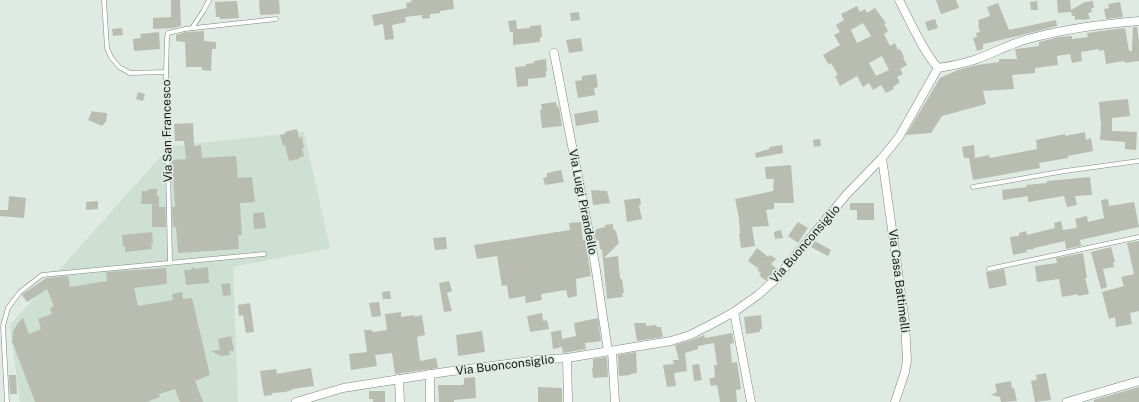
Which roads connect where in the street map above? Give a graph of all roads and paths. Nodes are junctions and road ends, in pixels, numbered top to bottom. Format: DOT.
graph roads {
  1 [pos="104,0"];
  2 [pos="209,0"];
  3 [pos="899,0"];
  4 [pos="276,19"];
  5 [pos="1139,21"];
  6 [pos="192,28"];
  7 [pos="554,53"];
  8 [pos="938,68"];
  9 [pos="166,72"];
  10 [pos="882,158"];
  11 [pos="1139,161"];
  12 [pos="973,188"];
  13 [pos="1139,237"];
  14 [pos="264,254"];
  15 [pos="170,262"];
  16 [pos="988,269"];
  17 [pos="734,312"];
  18 [pos="610,351"];
  19 [pos="567,358"];
  20 [pos="430,374"];
  21 [pos="399,379"];
  22 [pos="1139,381"];
  23 [pos="7,402"];
  24 [pos="296,402"];
  25 [pos="400,402"];
  26 [pos="430,402"];
  27 [pos="568,402"];
  28 [pos="615,402"];
  29 [pos="751,402"];
  30 [pos="895,402"];
  31 [pos="1067,402"];
  1 -- 9 [label="lane, Via San Francesco"];
  2 -- 6 [label="lane"];
  3 -- 8 [label="street"];
  4 -- 6 [label="lane"];
  5 -- 8 [label="street"];
  6 -- 9 [label="lane"];
  7 -- 18 [label="street, Via Luigi Pirandello"];
  8 -- 10 [label="street, Via Buonconsiglio"];
  9 -- 15 [label="lane, Via San Francesco"];
  10 -- 17 [label="street, Via Buonconsiglio"];
  10 -- 30 [label="street, Via Casa Battimelli"];
  11 -- 12 [label="lane"];
  13 -- 16 [label="lane"];
  14 -- 15 [label="lane"];
  15 -- 23 [label="lane"];
  17 -- 18 [label="street, Via Buonconsiglio"];
  17 -- 29 [label="street"];
  18 -- 19 [label="street, Via Buonconsiglio"];
  18 -- 28 [label="street, Via Luigi Pirandello"];
  19 -- 20 [label="street, Via Buonconsiglio"];
  19 -- 27 [label="street"];
  20 -- 21 [label="street, Via Buonconsiglio"];
  20 -- 26 [label="street"];
  21 -- 24 [label="street, Via Buonconsiglio"];
  21 -- 25 [label="street"];
  22 -- 31 [label="street"];
}
